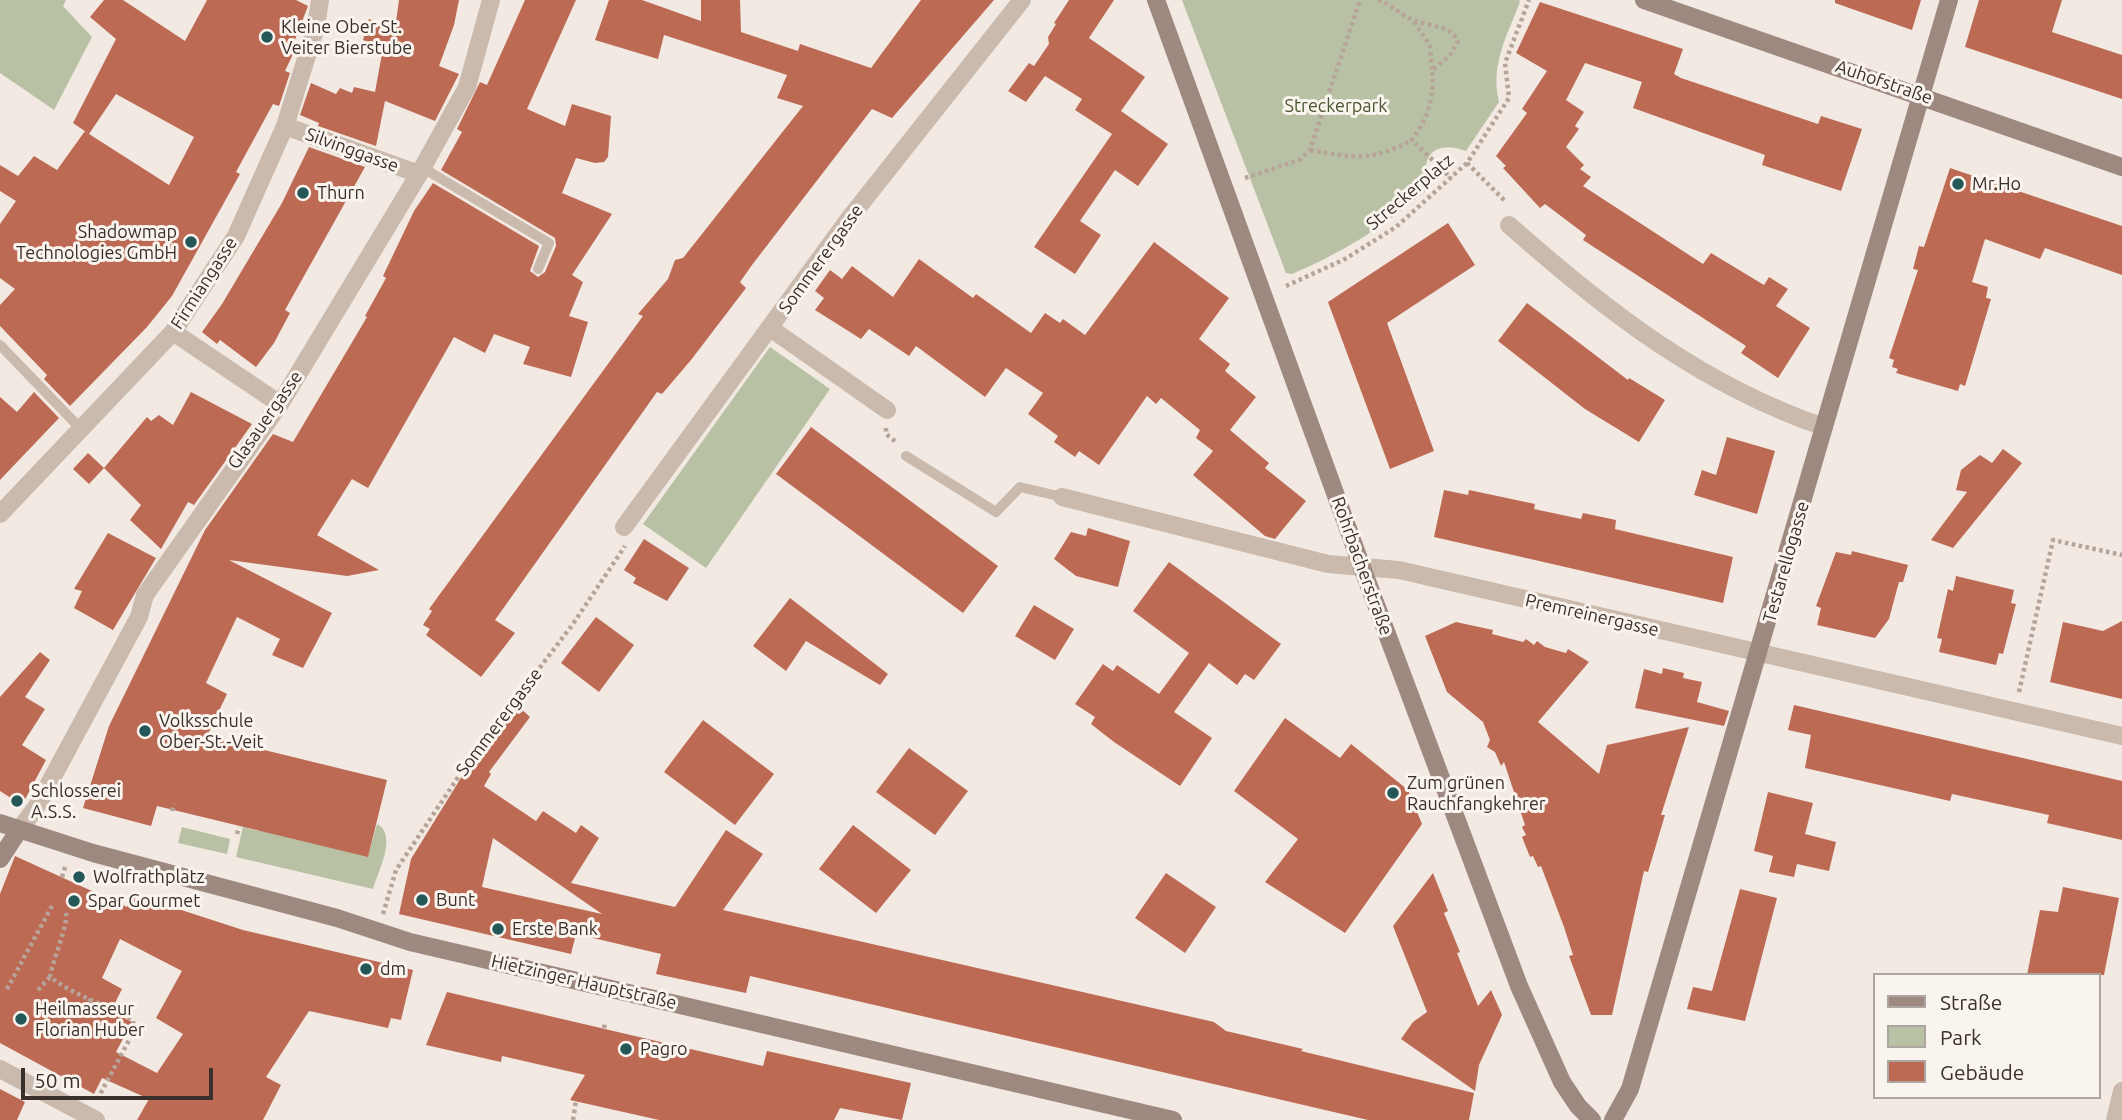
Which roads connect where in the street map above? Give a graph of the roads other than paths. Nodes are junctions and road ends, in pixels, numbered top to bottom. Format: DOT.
graph roads {
  1 [pos="320,0"];
  2 [pos="491,0"];
  3 [pos="1022,0"];
  4 [pos="1156,0"];
  5 [pos="1644,0"];
  6 [pos="1949,0"];
  7 [pos="1922,94"];
  8 [pos="285,126"];
  9 [pos="2122,167"];
  10 [pos="421,171"];
  11 [pos="1508,225"];
  12 [pos="538,269"];
  13 [pos="770,328"];
  14 [pos="173,332"];
  15 [pos="0,345"];
  16 [pos="280,404"];
  17 [pos="887,410"];
  18 [pos="1824,427"];
  19 [pos="80,429"];
  20 [pos="906,456"];
  21 [pos="1062,497"];
  22 [pos="0,514"];
  23 [pos="625,525"];
  24 [pos="1363,570"];
  25 [pos="1759,655"];
  26 [pos="2122,736"];
  27 [pos="0,823"];
  28 [pos="19,830"];
  29 [pos="0,859"];
  30 [pos="0,1069"];
  31 [pos="2122,1091"];
  32 [pos="96,1120"];
  33 [pos="1173,1120"];
  34 [pos="1592,1120"];
  35 [pos="1613,1120"];
  36 [pos="2115,1120"];
  1 -- 8 [label="street, Firmiangasse"];
  2 -- 10 [label="street, Glasauergasse"];
  3 -- 13 [label="street, Sommerergasse"];
  4 -- 24 [label="street, Rohrbacherstraße"];
  5 -- 7 [label="street, Auhofstraße"];
  6 -- 7 [label="street, Testarellogasse"];
  7 -- 9 [label="street, Auhofstraße"];
  7 -- 18 [label="street, Testarellogasse"];
  8 -- 10 [label="street, Silvinggasse"];
  8 -- 14 [label="street, Firmiangasse"];
  10 -- 12 [label="lane"];
  10 -- 16 [label="street, Glasauergasse"];
  11 -- 18 [label="street"];
  13 -- 17 [label="street"];
  13 -- 23 [label="street, Sommerergasse"];
  14 -- 16 [label="street"];
  14 -- 19 [label="street, Firmiangasse"];
  15 -- 19 [label="lane"];
  16 -- 28 [label="street, Glasauergasse"];
  18 -- 25 [label="street, Testarellogasse"];
  19 -- 22 [label="street, Firmiangasse"];
  20 -- 21 [label="lane"];
  21 -- 24 [label="street, Premreinergasse"];
  24 -- 25 [label="street, Premreinergasse"];
  24 -- 34 [label="street, Rohrbacherstraße"];
  25 -- 26 [label="street, Premreinergasse"];
  25 -- 35 [label="street, Testarellogasse"];
  27 -- 28 [label="street, Hietzinger Hauptstraße"];
  28 -- 29 [label="street"];
  28 -- 33 [label="street, Hietzinger Hauptstraße"];
  30 -- 32 [label="street"];
  31 -- 36 [label="street"];
}
